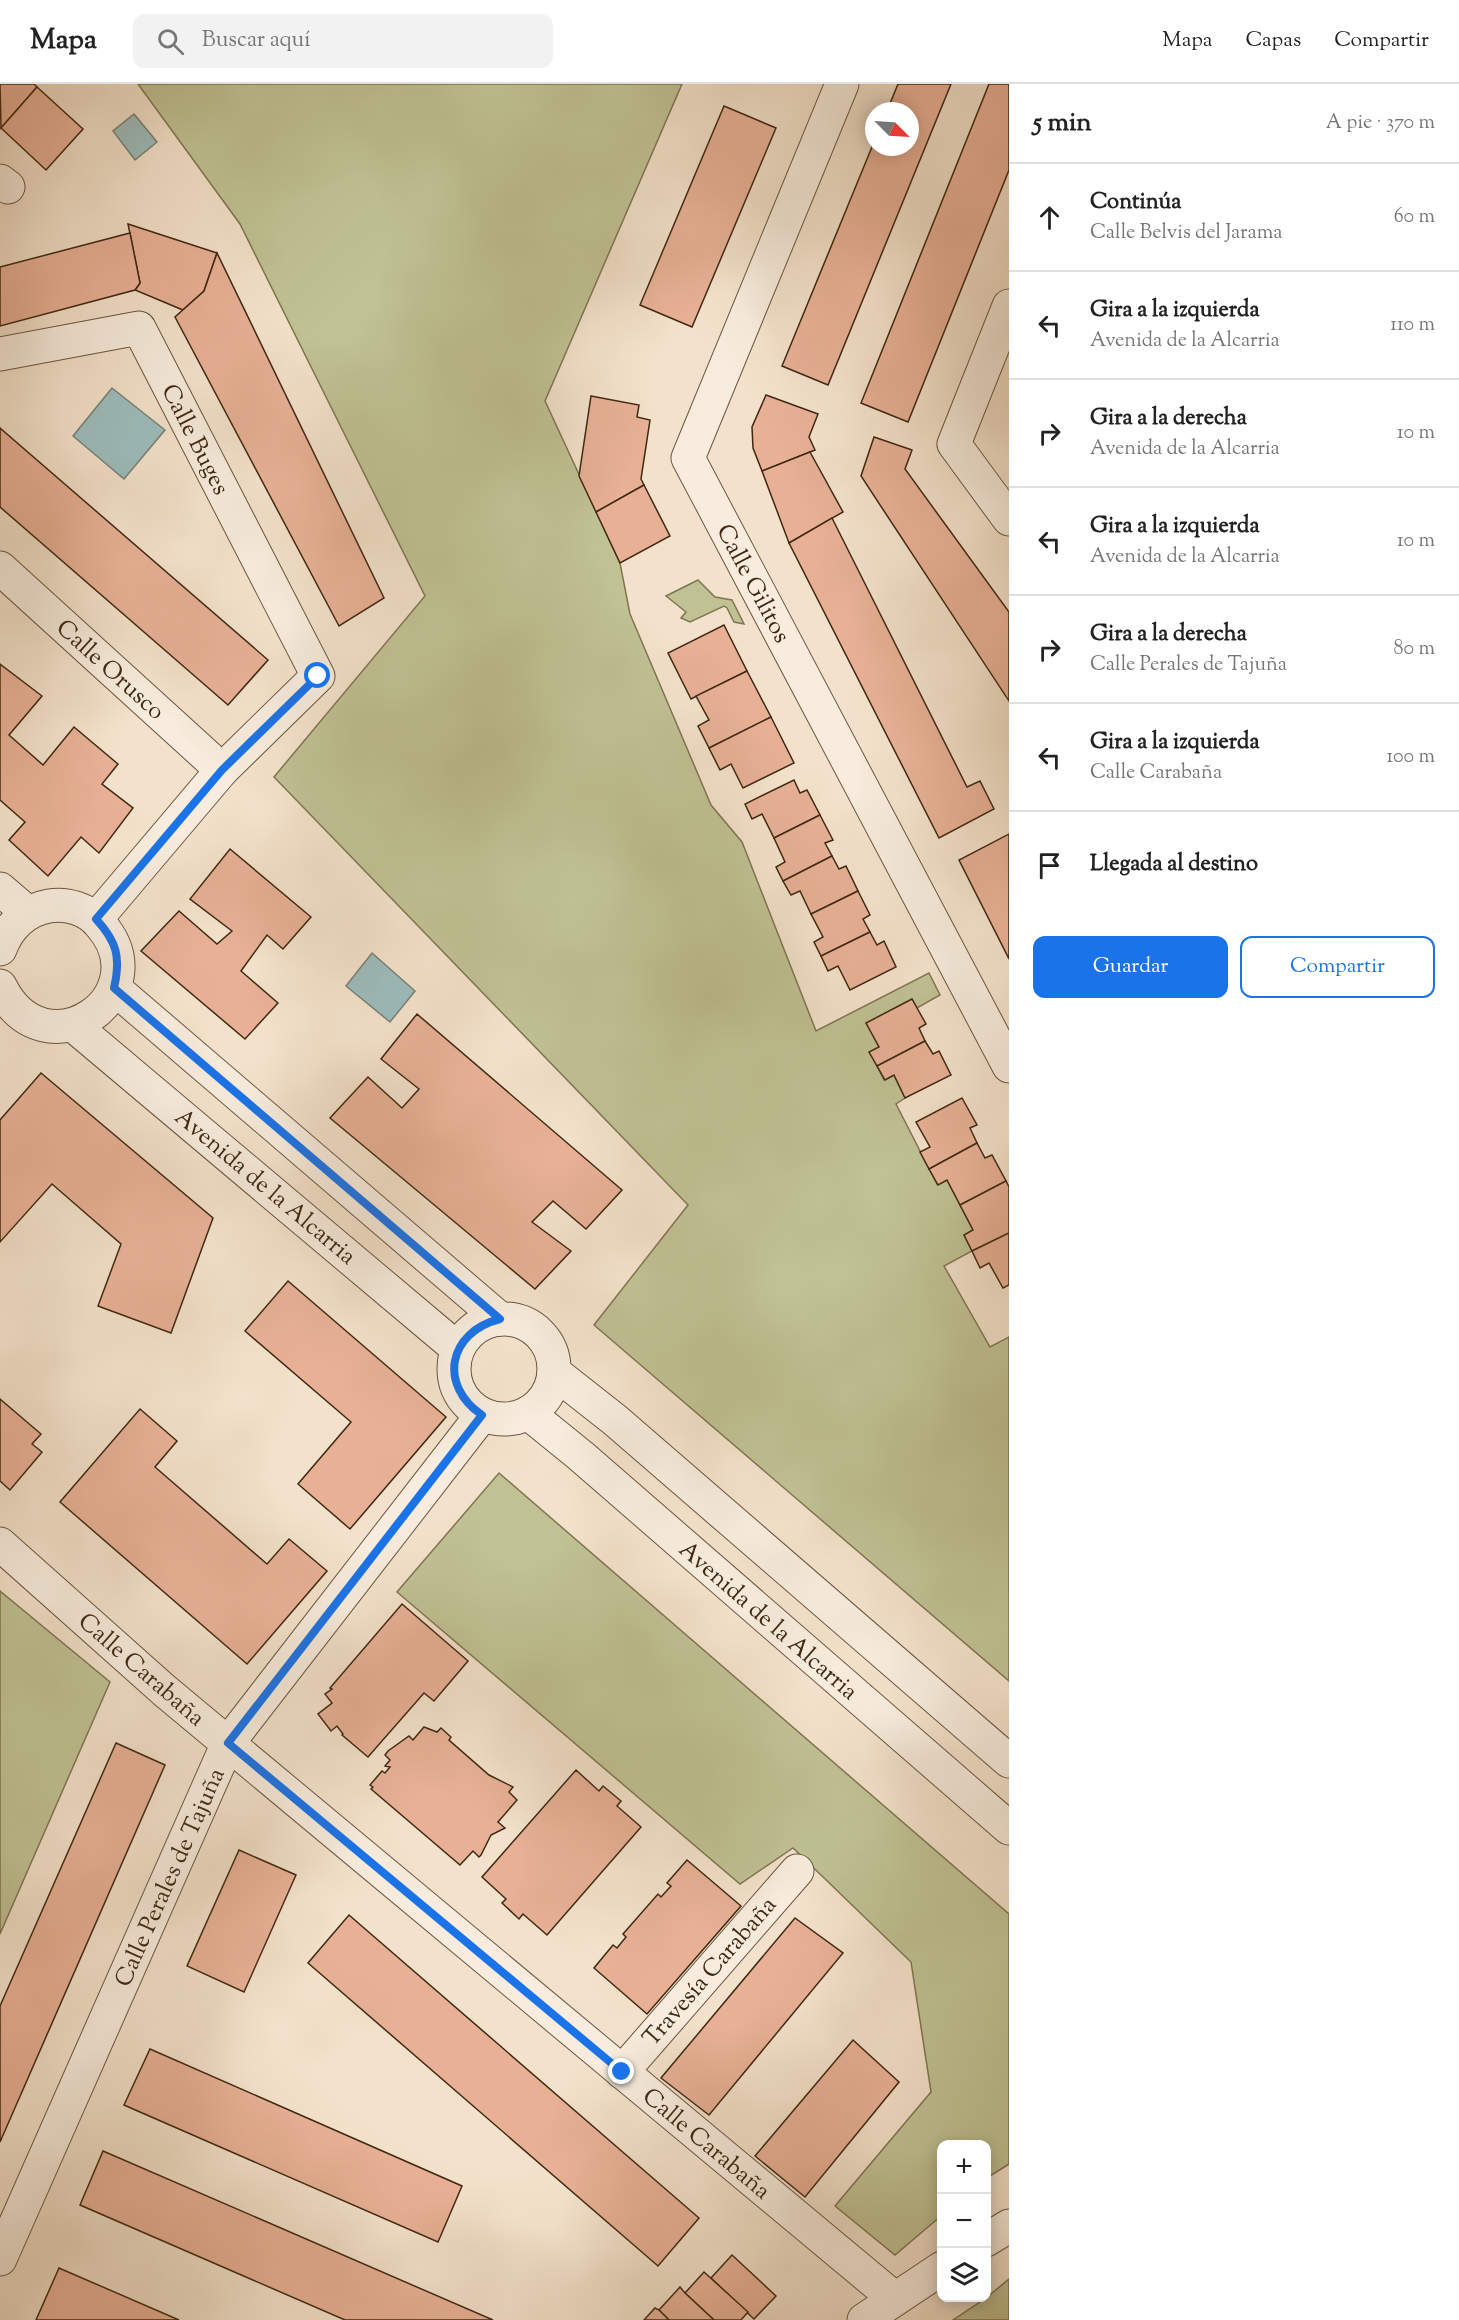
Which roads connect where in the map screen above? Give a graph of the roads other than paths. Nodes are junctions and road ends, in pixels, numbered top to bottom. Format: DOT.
graph roads {
  1 [pos="842,84"];
  2 [pos="1009,306"];
  3 [pos="0,354"];
  4 [pos="1009,519"];
  5 [pos="0,568"];
  6 [pos="222,770"];
  7 [pos="0,889"];
  8 [pos="28,913"];
  9 [pos="96,919"];
  10 [pos="0,949"];
  11 [pos="114,988"];
  12 [pos="5,1009"];
  13 [pos="73,1025"];
  14 [pos="1009,1066"];
  15 [pos="500,1319"];
  16 [pos="458,1349"];
  17 [pos="554,1372"];
  18 [pos="528,1413"];
  19 [pos="482,1415"];
  20 [pos="0,1544"];
  21 [pos="228,1743"];
  22 [pos="1009,1761"];
  23 [pos="1009,1828"];
  24 [pos="797,1871"];
  25 [pos="622,2072"];
  26 [pos="1009,2226"];
  27 [pos="991,2237"];
  28 [pos="0,2259"];
  29 [pos="937,2271"];
  30 [pos="894,2298"];
  31 [pos="864,2320"];
  1 -- 14 [label="street, Calle Gilitos"];
  2 -- 4 [label="street"];
  3 -- 6 [label="street, Calle Buges"];
  5 -- 6 [label="street, Calle Orusco"];
  6 -- 9 [label="street"];
  7 -- 8 [label="street"];
  8 -- 9 [label="street"];
  8 -- 10 [label="street"];
  9 -- 11 [label="street"];
  11 -- 13 [label="street"];
  11 -- 15 [label="street, Avenida de la Alcarria"];
  12 -- 13 [label="street"];
  13 -- 16 [label="street, Avenida de la Alcarria"];
  15 -- 16 [label="street"];
  15 -- 17 [label="street, Avenida de la Alcarria"];
  16 -- 19 [label="street"];
  17 -- 18 [label="street"];
  17 -- 22 [label="street, Avenida de la Alcarria"];
  18 -- 19 [label="street"];
  18 -- 23 [label="street, Avenida de la Alcarria"];
  19 -- 21 [label="street, Calle Perales de Tajuña"];
  20 -- 21 [label="street, Calle Carabaña"];
  21 -- 25 [label="street, Calle Carabaña"];
  21 -- 28 [label="street, Calle Perales de Tajuña"];
  24 -- 25 [label="street, Travesía Carabaña"];
  25 -- 30 [label="street, Calle Carabaña"];
  26 -- 27 [label="street"];
  29 -- 30 [label="street"];
  30 -- 31 [label="street"];
}
